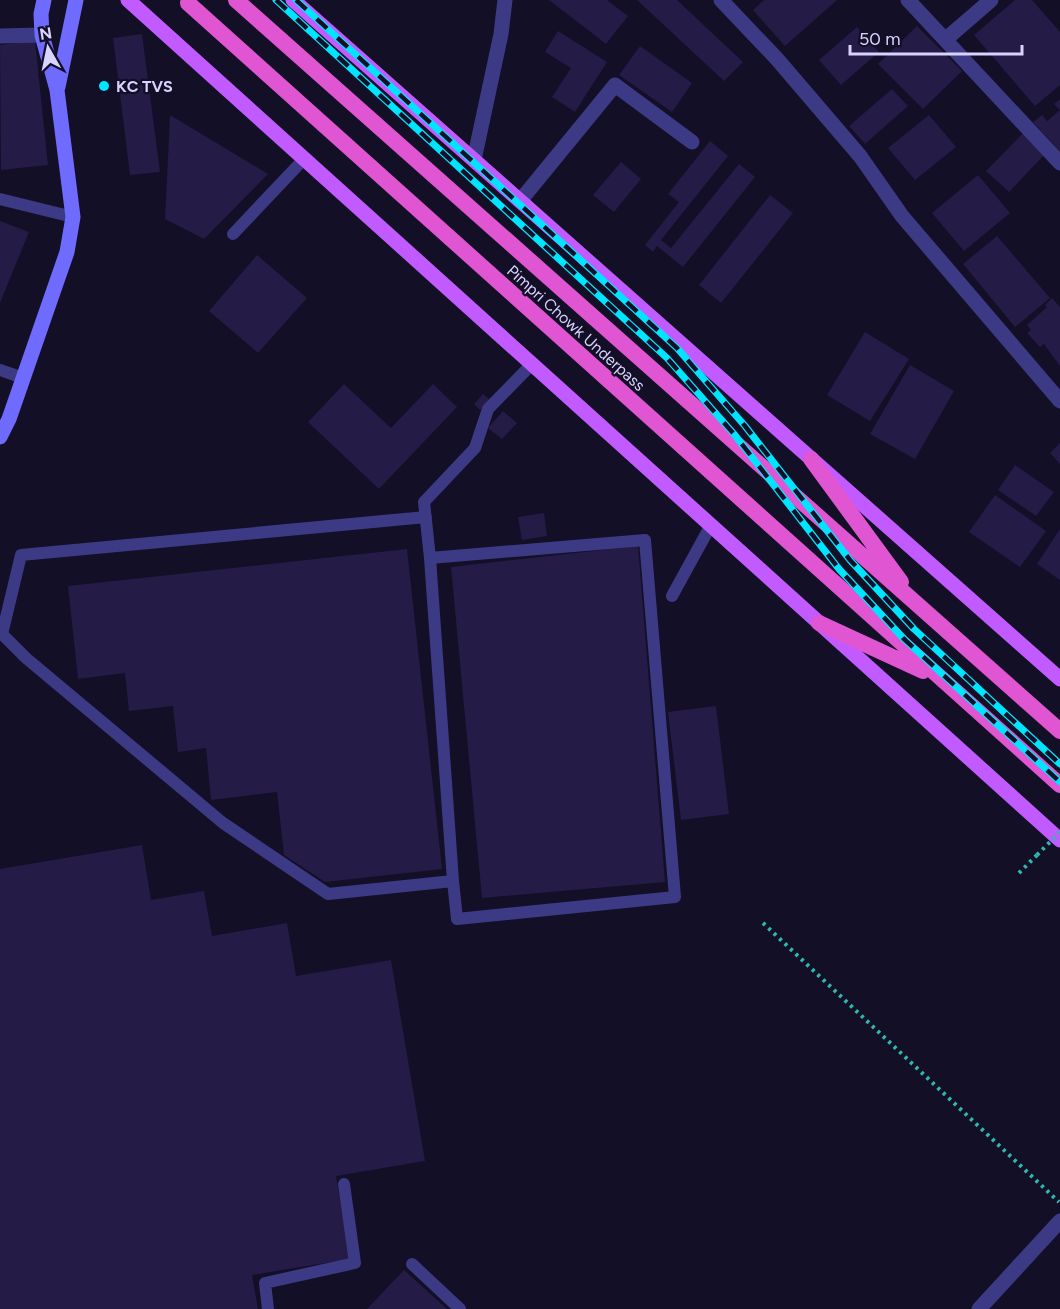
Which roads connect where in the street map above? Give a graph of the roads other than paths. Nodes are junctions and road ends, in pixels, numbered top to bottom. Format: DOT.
graph roads {
  1 [pos="44,0"];
  2 [pos="76,0"];
  3 [pos="128,0"];
  4 [pos="236,0"];
  5 [pos="293,0"];
  6 [pos="505,0"];
  7 [pos="722,0"];
  8 [pos="908,0"];
  9 [pos="991,0"];
  10 [pos="188,3"];
  11 [pos="42,35"];
  12 [pos="0,36"];
  13 [pos="946,39"];
  14 [pos="57,90"];
  15 [pos="692,142"];
  16 [pos="304,159"];
  17 [pos="474,160"];
  18 [pos="1060,163"];
  19 [pos="0,199"];
  20 [pos="520,201"];
  21 [pos="73,217"];
  22 [pos="232,234"];
  23 [pos="532,364"];
  24 [pos="0,370"];
  25 [pos="23,378"];
  26 [pos="1060,401"];
  27 [pos="1,432"];
  28 [pos="811,459"];
  29 [pos="426,517"];
  30 [pos="711,525"];
  31 [pos="430,558"];
  32 [pos="672,596"];
  33 [pos="917,604"];
  34 [pos="819,623"];
  35 [pos="1,633"];
  36 [pos="941,679"];
  37 [pos="1060,679"];
  38 [pos="1060,731"];
  39 [pos="1060,785"];
  40 [pos="1060,840"];
  41 [pos="453,881"];
  42 [pos="344,1184"];
  43 [pos="1060,1221"];
  44 [pos="412,1264"];
  45 [pos="268,1309"];
  46 [pos="460,1309"];
  47 [pos="979,1309"];
  1 -- 11 [label="main road"];
  2 -- 14 [label="main road"];
  3 -- 16 [label="main road"];
  4 -- 33 [label="highway, Pimpri Chowk Underpass"];
  5 -- 17 [label="main road"];
  6 -- 17 [label="street"];
  7 -- 26 [label="street"];
  8 -- 13 [label="street"];
  9 -- 13 [label="street"];
  10 -- 36 [label="highway, Pimpri Chowk Underpass"];
  11 -- 12 [label="street"];
  11 -- 14 [label="main road"];
  13 -- 18 [label="street"];
  14 -- 21 [label="main road"];
  15 -- 20 [label="street"];
  16 -- 22 [label="lane"];
  16 -- 23 [label="main road"];
  17 -- 20 [label="main road"];
  19 -- 21 [label="lane"];
  20 -- 28 [label="main road"];
  21 -- 25 [label="main road"];
  23 -- 29 [label="lane"];
  23 -- 30 [label="main road"];
  24 -- 25 [label="lane"];
  25 -- 27 [label="main road"];
  28 -- 33 [label="highway"];
  28 -- 37 [label="main road"];
  29 -- 31 [label="lane"];
  29 -- 35 [label="lane"];
  30 -- 32 [label="lane"];
  30 -- 34 [label="main road"];
  31 -- 41 [label="lane"];
  31 -- 41 [label="lane"];
  33 -- 38 [label="highway"];
  34 -- 36 [label="highway"];
  34 -- 40 [label="main road"];
  35 -- 41 [label="lane"];
  36 -- 39 [label="highway, Pimpri Chowk Underpass"];
  42 -- 45 [label="lane"];
  43 -- 47 [label="street"];
  44 -- 46 [label="lane"];
}
